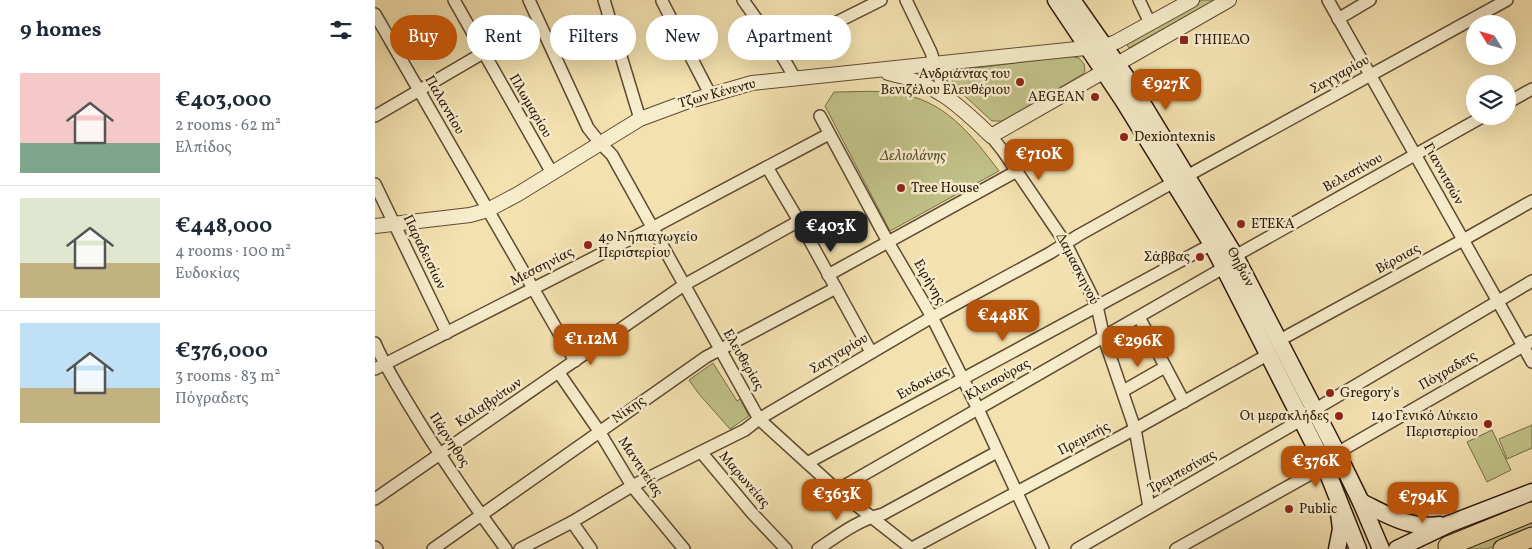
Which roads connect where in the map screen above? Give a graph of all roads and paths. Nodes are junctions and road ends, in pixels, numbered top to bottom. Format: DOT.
graph roads {
  1 [pos="454,0"];
  2 [pos="529,0"];
  3 [pos="604,0"];
  4 [pos="743,0"];
  5 [pos="881,0"];
  6 [pos="907,0"];
  7 [pos="1056,0"];
  8 [pos="1072,0"];
  9 [pos="1139,0"];
  10 [pos="1192,0"];
  11 [pos="1229,0"];
  12 [pos="1328,0"];
  13 [pos="1370,0"];
  14 [pos="1507,0"];
  15 [pos="661,1"];
  16 [pos="375,14"];
  17 [pos="754,15"];
  18 [pos="850,15"];
  19 [pos="1338,19"];
  20 [pos="467,24"];
  21 [pos="1150,24"];
  22 [pos="1111,44"];
  23 [pos="1088,47"];
  24 [pos="471,60"];
  25 [pos="487,60"];
  26 [pos="785,60"];
  27 [pos="936,64"];
  28 [pos="1111,67"];
  29 [pos="877,71"];
  30 [pos="1370,75"];
  31 [pos="795,78"];
  32 [pos="1532,89"];
  33 [pos="418,90"];
  34 [pos="710,94"];
  35 [pos="945,95"];
  36 [pos="1516,98"];
  37 [pos="375,116"];
  38 [pos="819,116"];
  39 [pos="640,119"];
  40 [pos="1468,125"];
  41 [pos="829,134"];
  42 [pos="991,136"];
  43 [pos="599,143"];
  44 [pos="1415,155"];
  45 [pos="767,167"];
  46 [pos="1017,171"];
  47 [pos="552,174"];
  48 [pos="1180,179"];
  49 [pos="375,184"];
  50 [pos="1532,201"];
  51 [pos="488,210"];
  52 [pos="799,221"];
  53 [pos="394,224"];
  54 [pos="375,226"];
  55 [pos="652,228"];
  56 [pos="1463,240"];
  57 [pos="888,242"];
  58 [pos="1066,244"];
  59 [pos="1212,244"];
  60 [pos="1230,262"];
  61 [pos="828,275"];
  62 [pos="1532,281"];
  63 [pos="684,285"];
  64 [pos="836,288"];
  65 [pos="534,289"];
  66 [pos="1497,301"];
  67 [pos="1097,306"];
  68 [pos="932,317"];
  69 [pos="1139,317"];
  70 [pos="447,333"];
  71 [pos="1104,338"];
  72 [pos="375,343"];
  73 [pos="1527,343"];
  74 [pos="1273,348"];
  75 [pos="720,350"];
  76 [pos="871,352"];
  77 [pos="575,361"];
  78 [pos="1532,362"];
  79 [pos="380,367"];
  80 [pos="1165,367"];
  81 [pos="559,373"];
  82 [pos="963,378"];
  83 [pos="1123,391"];
  84 [pos="1184,402"];
  85 [pos="978,408"];
  86 [pos="1308,415"];
  87 [pos="759,418"];
  88 [pos="1135,429"];
  89 [pos="599,431"];
  90 [pos="701,452"];
  91 [pos="997,452"];
  92 [pos="1337,453"];
  93 [pos="440,455"];
  94 [pos="807,463"];
  95 [pos="1325,466"];
  96 [pos="632,486"];
  97 [pos="837,490"];
  98 [pos="1016,492"];
  99 [pos="1532,492"];
  100 [pos="1337,498"];
  101 [pos="375,500"];
  102 [pos="1361,502"];
  103 [pos="1149,507"];
  104 [pos="1532,512"];
  105 [pos="481,515"];
  106 [pos="869,517"];
  107 [pos="572,522"];
  108 [pos="1449,524"];
  109 [pos="1532,537"];
  110 [pos="1448,546"];
  111 [pos="433,549"];
  112 [pos="507,549"];
  113 [pos="520,549"];
  114 [pos="591,549"];
  115 [pos="684,549"];
  116 [pos="787,549"];
  117 [pos="818,549"];
  118 [pos="912,549"];
  119 [pos="1043,549"];
  120 [pos="1077,549"];
  121 [pos="1176,549"];
  122 [pos="1337,549"];
  123 [pos="1358,549"];
  124 [pos="1381,549"];
  125 [pos="1397,549"];
  126 [pos="1419,549"];
  127 [pos="1503,549"];
  1 -- 20 [label="street, Πλωμαρίου"];
  2 -- 43 [label="street, Ελευθερίας"];
  3 -- 39 [label="street"];
  4 -- 17 [label="street"];
  5 -- 18 [label="street"];
  6 -- 27 [label="street"];
  7 -- 23 [label="main road, Θηβών"];
  8 -- 22 [label="main road, Θηβών"];
  9 -- 21 [label="street"];
  10 -- 21 [label="street"];
  11 -- 28 [label="street"];
  12 -- 19 [label="street, Γιαννιτσών"];
  13 -- 19 [label="street"];
  14 -- 30 [label="street, Σαγγαρίου"];
  15 -- 34 [label="street"];
  16 -- 33 [label="street, Παλαντίου"];
  19 -- 30 [label="street, Γιαννιτσών"];
  21 -- 22 [label="street"];
  22 -- 23 [label="street, Τζων Κένεντυ"];
  22 -- 28 [label="main road, Θηβών"];
  23 -- 27 [label="street, Τζων Κένεντυ"];
  23 -- 28 [label="main road, Θηβών"];
  24 -- 33 [label="street"];
  25 -- 47 [label="street, Πλωμαρίου"];
  26 -- 31 [label="street"];
  27 -- 29 [label="street, Τζων Κένεντυ"];
  27 -- 35 [label="street"];
  28 -- 42 [label="street"];
  28 -- 48 [label="main road, Θηβών"];
  29 -- 31 [label="street, Τζων Κένεντυ"];
  29 -- 35 [label="street, Δαμασκηνού"];
  30 -- 44 [label="street, Γιαννιτσών"];
  30 -- 48 [label="street, Σαγγαρίου"];
  31 -- 34 [label="street, Τζων Κένεντυ"];
  32 -- 36 [label="street"];
  33 -- 37 [label="street"];
  33 -- 51 [label="street, Παλαντίου"];
  34 -- 39 [label="street, Τζων Κένεντυ"];
  35 -- 42 [label="street, Δαμασκηνού"];
  38 -- 41 [label="street, Ειρήνης"];
  39 -- 43 [label="street, Τζων Κένεντυ"];
  40 -- 44 [label="street, Βελεστίνου"];
  41 -- 45 [label="street, Μεσσηνίας"];
  41 -- 57 [label="street, Ειρήνης"];
  42 -- 46 [label="street, Δαμασκηνού"];
  43 -- 47 [label="street, Τζων Κένεντυ"];
  43 -- 55 [label="street, Ελευθερίας"];
  44 -- 56 [label="street, Γιαννιτσών"];
  44 -- 60 [label="street, Βελεστίνου"];
  45 -- 52 [label="street"];
  45 -- 55 [label="street, Μεσσηνίας"];
  46 -- 57 [label="street"];
  46 -- 58 [label="street, Δαμασκηνού"];
  47 -- 51 [label="street, Τζων Κένεντυ"];
  48 -- 58 [label="street, Σαγγαρίου"];
  48 -- 59 [label="main road, Θηβών"];
  48 -- 60 [label="main road, Θηβών"];
  49 -- 53 [label="street, Παραδεισίων"];
  50 -- 56 [label="street, Βέροιας"];
  51 -- 53 [label="street, Τζων Κένεντυ"];
  51 -- 65 [label="street"];
  52 -- 61 [label="street"];
  52 -- 63 [label="street, Καλαβρύτων"];
  53 -- 54 [label="street, Τζων Κένεντυ"];
  53 -- 70 [label="street, Παραδεισίων"];
  55 -- 63 [label="street, Ελευθερίας"];
  55 -- 65 [label="street, Μεσσηνίας"];
  56 -- 66 [label="street, Γιαννιτσών"];
  56 -- 74 [label="street, Βέροιας"];
  57 -- 61 [label="street"];
  57 -- 68 [label="street, Ειρήνης"];
  58 -- 67 [label="street, Δαμασκηνού"];
  58 -- 68 [label="street, Σαγγαρίου"];
  59 -- 60 [label="main road, Θηβών"];
  59 -- 67 [label="street, Ευδοκίας"];
  60 -- 69 [label="street, Κλεισούρας"];
  60 -- 74 [label="main road, Θηβών"];
  61 -- 64 [label="street"];
  62 -- 66 [label="street, Τρεμπεσίνας"];
  63 -- 75 [label="street, Ελευθερίας"];
  63 -- 77 [label="street, Καλαβρύτων"];
  64 -- 75 [label="street, Νίκης"];
  64 -- 76 [label="street"];
  65 -- 70 [label="street, Μεσσηνίας"];
  65 -- 77 [label="street"];
  66 -- 73 [label="street, Γιαννιτσών"];
  66 -- 86 [label="street, Τρεμπεσίνας"];
  67 -- 71 [label="street, Δαμασκηνού"];
  67 -- 82 [label="street, Ευδοκίας"];
  68 -- 76 [label="street, Σαγγαρίου"];
  68 -- 82 [label="street, Ειρήνης"];
  69 -- 71 [label="street, Κλεισούρας"];
  69 -- 80 [label="street"];
  70 -- 79 [label="street, Μεσσηνίας"];
  71 -- 83 [label="street, Δαμασκηνού"];
  71 -- 85 [label="street, Κλεισούρας"];
  72 -- 79 [label="street, Πάρνηθος"];
  73 -- 78 [label="street, Γιαννιτσών"];
  73 -- 92 [label="street, Πόγραδετς"];
  74 -- 84 [label="street, Πρεμετής"];
  74 -- 86 [label="main road, Θηβών"];
  75 -- 87 [label="street, Ελευθερίας"];
  75 -- 89 [label="street, Νίκης"];
  76 -- 87 [label="street, Σαγγαρίου"];
  77 -- 81 [label="street, Καλαβρύτων"];
  79 -- 93 [label="street, Πάρνηθος"];
  80 -- 83 [label="street"];
  80 -- 84 [label="street"];
  81 -- 89 [label="street, Μαντινείας"];
  81 -- 93 [label="street, Καλαβρύτων"];
  82 -- 85 [label="street, Ειρήνης"];
  82 -- 94 [label="street, Ευδοκίας"];
  83 -- 88 [label="street, Δαμασκηνού"];
  84 -- 88 [label="street, Πρεμετής"];
  85 -- 91 [label="street, Ειρήνης"];
  85 -- 97 [label="street, Κλεισούρας"];
  86 -- 92 [label="main road, Θηβών"];
  86 -- 95 [label="main road, Θηβών"];
  86 -- 103 [label="street, Τρεμπεσίνας"];
  87 -- 90 [label="street, Σαγγαρίου"];
  87 -- 94 [label="street, Ελευθερίας"];
  88 -- 98 [label="street, Πρεμετής"];
  88 -- 103 [label="street, Δαμασκηνού"];
  89 -- 96 [label="street, Μαντινείας"];
  89 -- 105 [label="street, Νίκης"];
  90 -- 96 [label="street, Σαγγαρίου"];
  90 -- 116 [label="street, Μαρωνείας"];
  91 -- 98 [label="street, Ειρήνης"];
  91 -- 106 [label="street"];
  92 -- 102 [label="main road, Θηβών"];
  93 -- 101 [label="street, Καλαβρύτων"];
  93 -- 105 [label="street, Πάρνηθος"];
  94 -- 97 [label="street, Ελευθερίας"];
  95 -- 100 [label="main road, Θηβών"];
  95 -- 121 [label="street"];
  96 -- 107 [label="street, Σαγγαρίου"];
  96 -- 115 [label="street, Μαντινείας"];
  97 -- 106 [label="street, Ελευθερίας"];
  98 -- 118 [label="street, Πρεμετής"];
  98 -- 119 [label="street, Ειρήνης"];
  99 -- 108 [label="main road"];
  100 -- 122 [label="main road"];
  100 -- 123 [label="main road, Θηβών"];
  102 -- 108 [label="main road"];
  102 -- 124 [label="main road, Θηβών"];
  103 -- 120 [label="street, Τρεμπεσίνας"];
  104 -- 110 [label="highway"];
  105 -- 111 [label="street, Νίκης"];
  105 -- 112 [label="street, Πάρνηθος"];
  106 -- 117 [label="street"];
  106 -- 118 [label="street, Ελευθερίας"];
  107 -- 113 [label="street, Σαγγαρίου"];
  107 -- 114 [label="street"];
  108 -- 125 [label="main road"];
  108 -- 126 [label="main road"];
  109 -- 127 [label="highway"];
}
